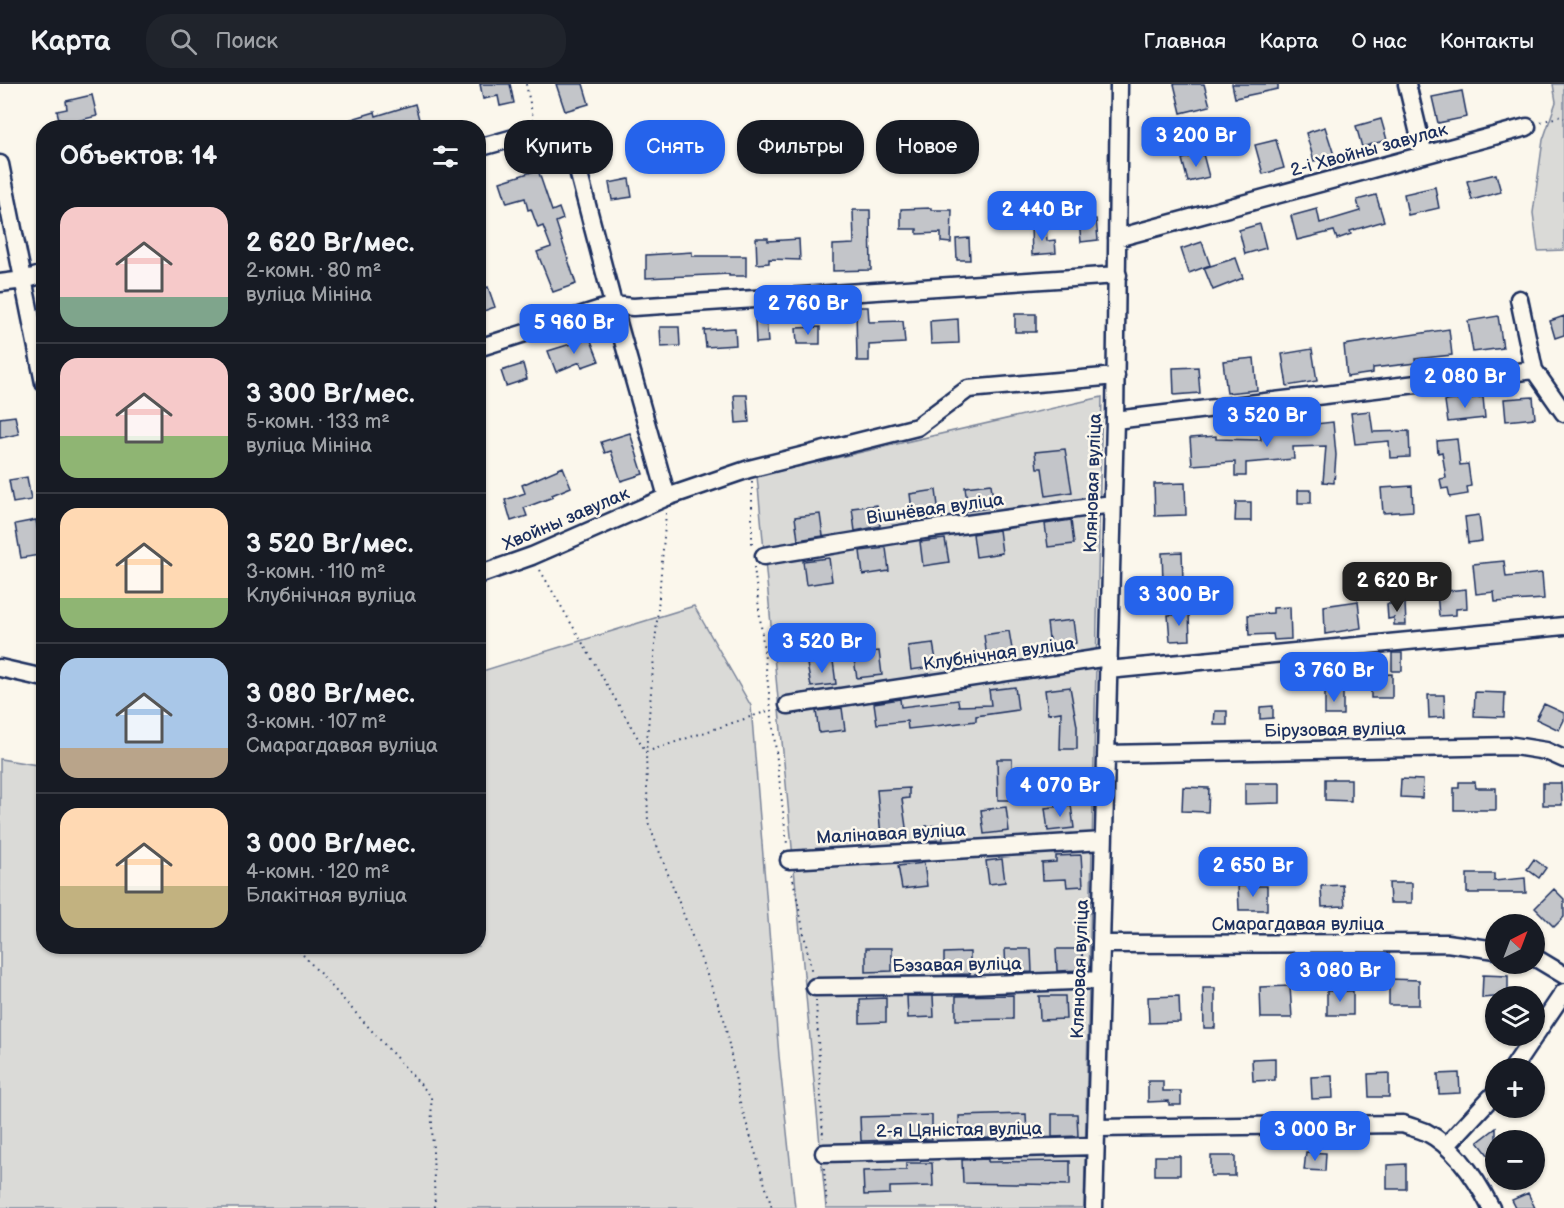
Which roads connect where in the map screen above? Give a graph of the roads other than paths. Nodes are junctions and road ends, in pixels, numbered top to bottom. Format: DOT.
graph roads {
  1 [pos="1119,84"];
  2 [pos="1407,84"];
  3 [pos="1527,127"];
  4 [pos="486,146"];
  5 [pos="1424,155"];
  6 [pos="0,164"];
  7 [pos="1118,238"];
  8 [pos="1118,275"];
  9 [pos="36,276"];
  10 [pos="24,280"];
  11 [pos="0,283"];
  12 [pos="1519,299"];
  13 [pos="613,305"];
  14 [pos="36,342"];
  15 [pos="486,345"];
  16 [pos="1534,370"];
  17 [pos="1116,376"];
  18 [pos="1564,413"];
  19 [pos="1115,420"];
  20 [pos="668,497"];
  21 [pos="1112,504"];
  22 [pos="758,556"];
  23 [pos="486,572"];
  24 [pos="1564,626"];
  25 [pos="1108,663"];
  26 [pos="0,669"];
  27 [pos="36,676"];
  28 [pos="788,705"];
  29 [pos="1106,754"];
  30 [pos="1564,759"];
  31 [pos="1103,841"];
  32 [pos="789,860"];
  33 [pos="1101,944"];
  34 [pos="1485,949"];
  35 [pos="1545,964"];
  36 [pos="1564,975"];
  37 [pos="1099,980"];
  38 [pos="815,987"];
  39 [pos="1564,992"];
  40 [pos="1520,1058"];
  41 [pos="1485,1104"];
  42 [pos="1096,1128"];
  43 [pos="1095,1146"];
  44 [pos="1446,1146"];
  45 [pos="824,1153"];
  46 [pos="1094,1208"];
  47 [pos="1491,1208"];
  1 -- 7 [label="street, Кляновая вуліца"];
  2 -- 5 [label="street"];
  3 -- 5 [label="street, 2-і Хвойны завулак"];
  4 -- 13 [label="street"];
  5 -- 7 [label="street, 2-і Хвойны завулак"];
  6 -- 10 [label="street"];
  7 -- 8 [label="street, Кляновая вуліца"];
  8 -- 13 [label="street"];
  8 -- 17 [label="street, Кляновая вуліца"];
  9 -- 10 [label="street"];
  10 -- 11 [label="street"];
  10 -- 14 [label="street"];
  12 -- 16 [label="street"];
  13 -- 15 [label="street"];
  13 -- 20 [label="street"];
  16 -- 18 [label="street"];
  16 -- 19 [label="street"];
  17 -- 19 [label="street, Кляновая вуліца"];
  17 -- 20 [label="street, Хвойны завулак"];
  19 -- 21 [label="street, Кляновая вуліца"];
  20 -- 23 [label="street, Хвойны завулак"];
  21 -- 22 [label="street, Вішнёвая вуліца"];
  21 -- 25 [label="street, Кляновая вуліца"];
  24 -- 25 [label="street, Клубнічная вуліца"];
  25 -- 28 [label="street, Клубнічная вуліца"];
  25 -- 29 [label="street, Кляновая вуліца"];
  26 -- 27 [label="street"];
  29 -- 30 [label="street, Бірузовая вуліца"];
  29 -- 31 [label="street, Кляновая вуліца"];
  31 -- 32 [label="street, Малінавая вуліца"];
  31 -- 33 [label="street, Кляновая вуліца"];
  33 -- 34 [label="street, Смарагдавая вуліца"];
  33 -- 37 [label="street, Кляновая вуліца"];
  35 -- 36 [label="street"];
  37 -- 38 [label="street, Бэзавая вуліца"];
  37 -- 42 [label="street, Кляновая вуліца"];
  39 -- 40 [label="street"];
  41 -- 44 [label="street"];
  42 -- 43 [label="street, Кляновая вуліца"];
  42 -- 44 [label="street"];
  43 -- 45 [label="street, 2-я Цяністая вуліца"];
  43 -- 46 [label="street, Кляновая вуліца"];
  44 -- 47 [label="street"];
}
